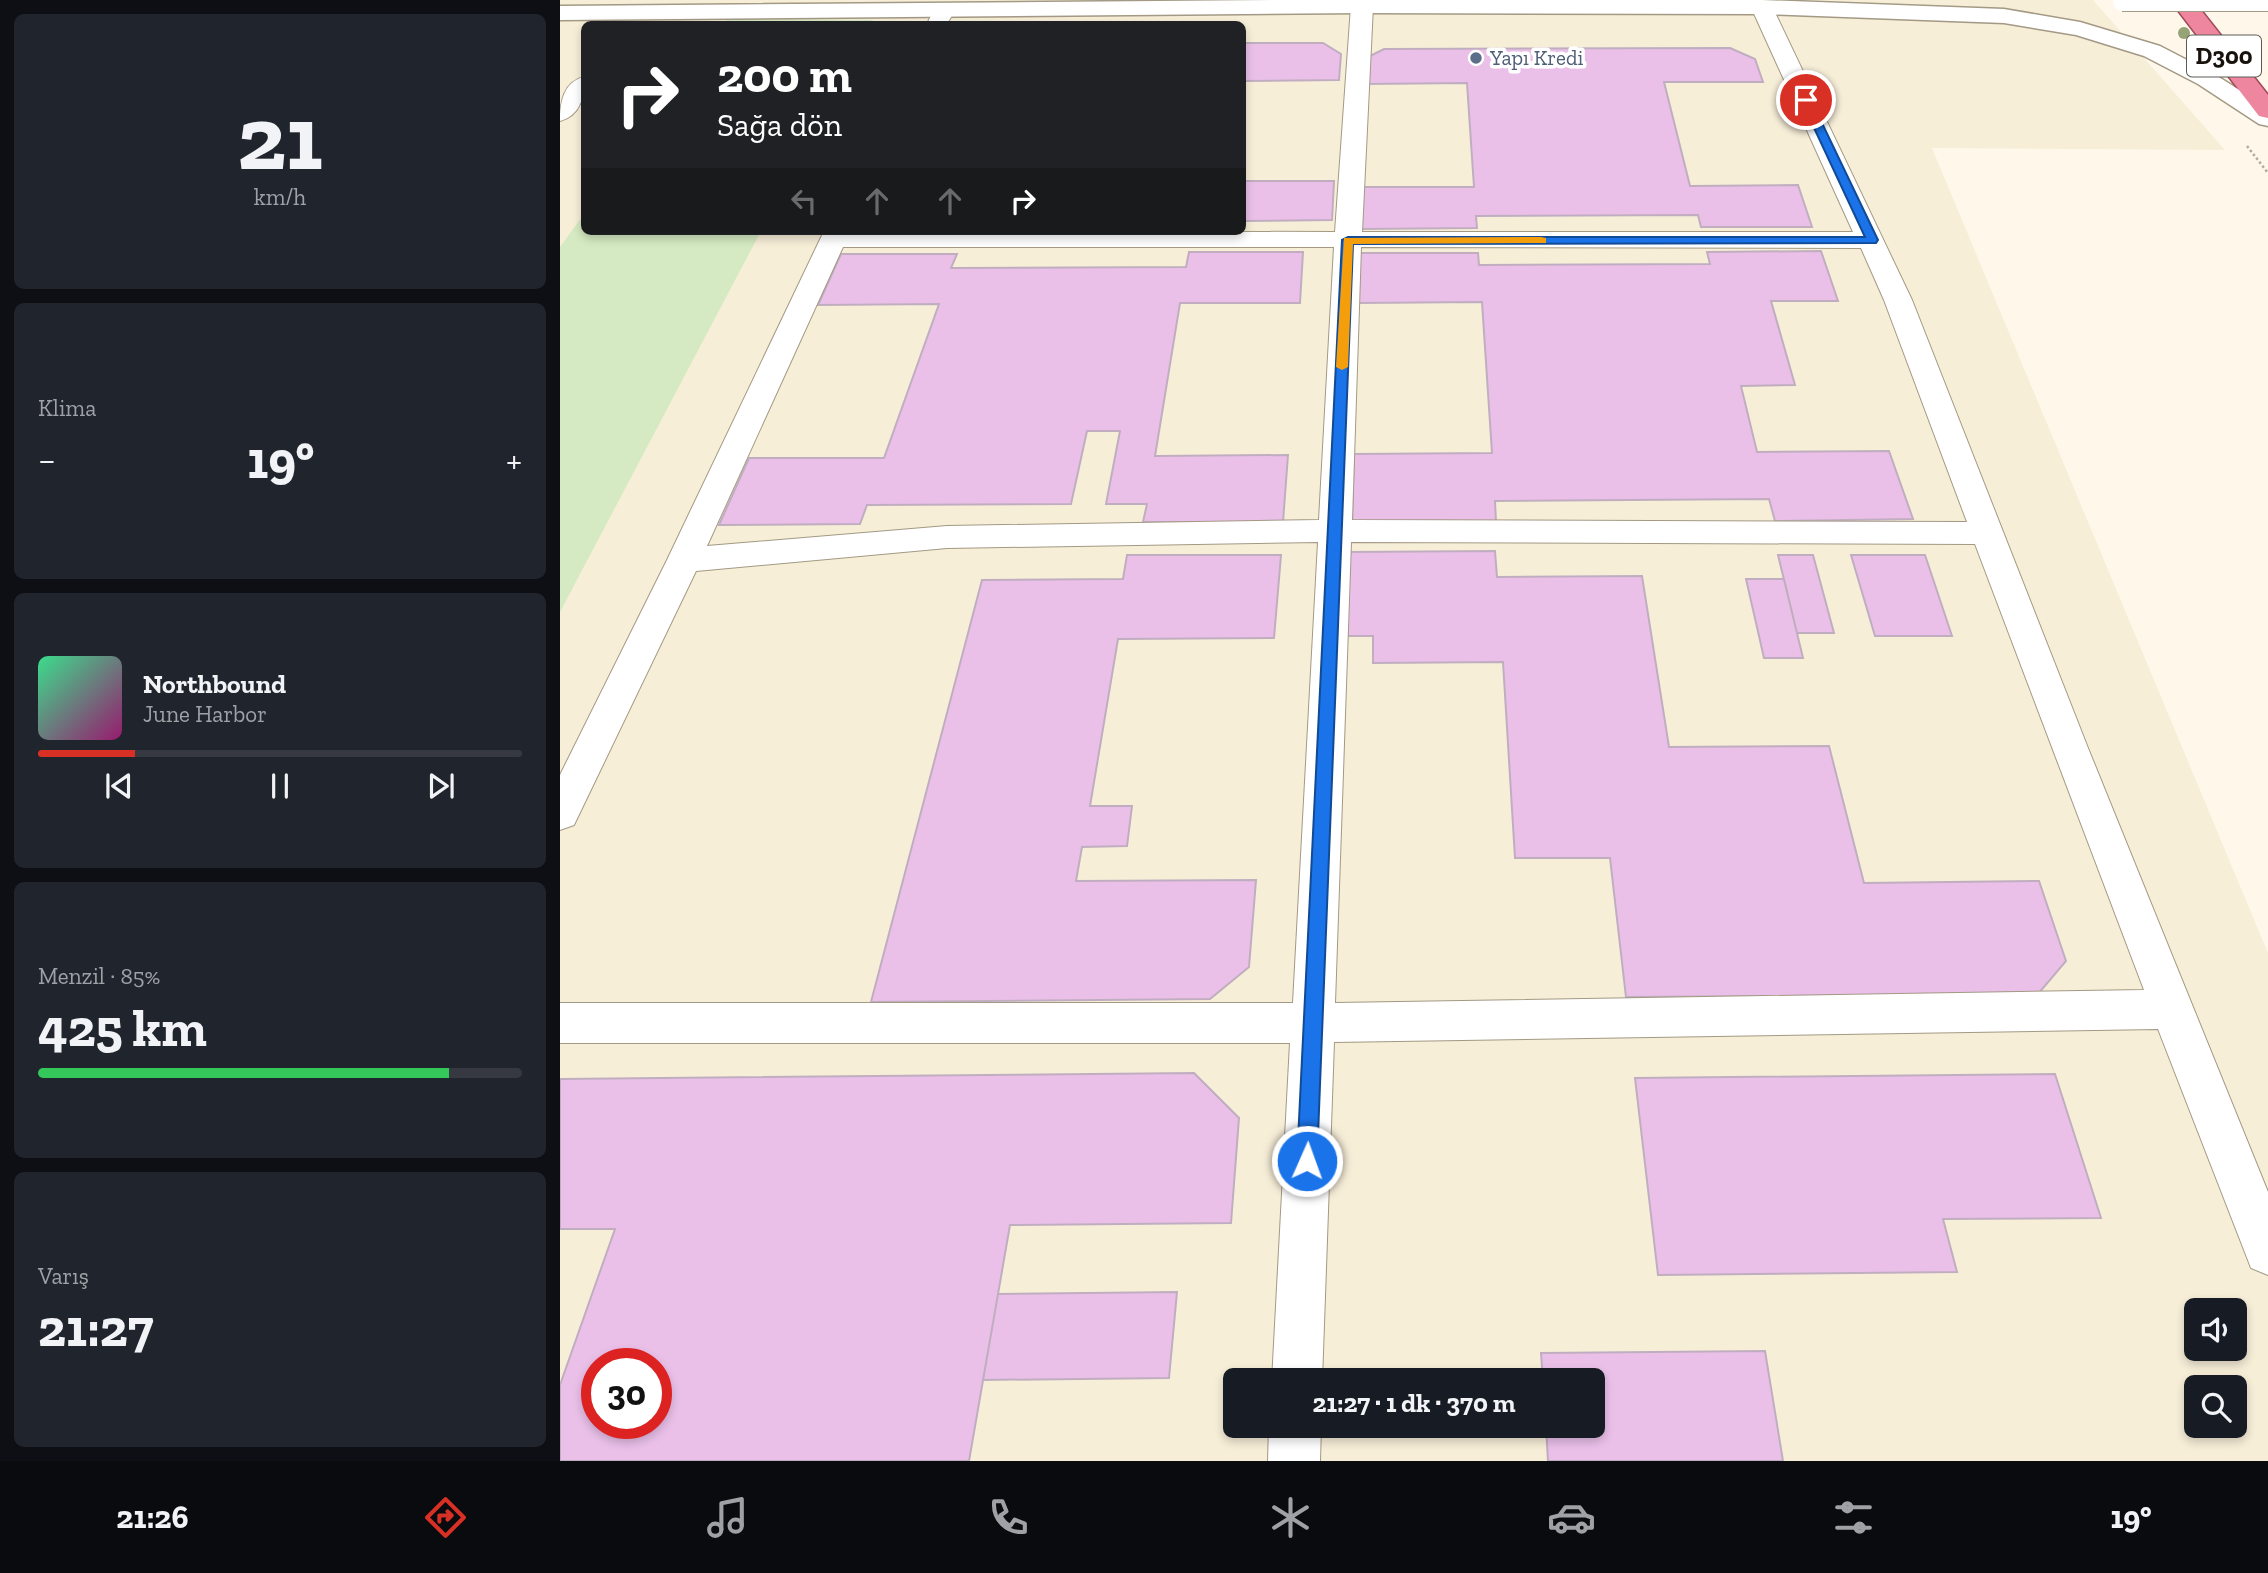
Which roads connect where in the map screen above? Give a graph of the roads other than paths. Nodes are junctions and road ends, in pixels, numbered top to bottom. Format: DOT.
graph roads {
  1 [pos="2181,0"];
  2 [pos="2260,0"];
  3 [pos="2122,2"];
  4 [pos="2268,2"];
  5 [pos="1363,3"];
  6 [pos="1760,3"];
  7 [pos="2268,10"];
  8 [pos="943,11"];
  9 [pos="642,12"];
  10 [pos="560,13"];
  11 [pos="581,88"];
  12 [pos="2268,111"];
  13 [pos="560,114"];
  14 [pos="2268,119"];
  15 [pos="835,235"];
  16 [pos="1348,240"];
  17 [pos="1872,240"];
  18 [pos="1334,531"];
  19 [pos="1987,533"];
  20 [pos="684,560"];
  21 [pos="560,814"];
  22 [pos="2172,1009"];
  23 [pos="560,1023"];
  24 [pos="1312,1023"];
  25 [pos="2268,1251"];
  26 [pos="1298,1368"];
  27 [pos="1295,1438"];
  28 [pos="1294,1461"];
  1 -- 12 [label="highway, D300"];
  2 -- 7 [label="highway"];
  3 -- 4 [label="street, bridge"];
  5 -- 6 [label="street"];
  5 -- 8 [label="street"];
  5 -- 16 [label="street"];
  6 -- 14 [label="street"];
  6 -- 17 [label="street"];
  8 -- 9 [label="street"];
  9 -- 10 [label="street"];
  11 -- 13 [label="street"];
  15 -- 16 [label="street"];
  15 -- 20 [label="street"];
  16 -- 17 [label="street"];
  16 -- 18 [label="street"];
  17 -- 19 [label="street"];
  18 -- 19 [label="street"];
  18 -- 20 [label="street"];
  18 -- 24 [label="street"];
  19 -- 22 [label="street"];
  20 -- 21 [label="street"];
  22 -- 24 [label="street"];
  22 -- 25 [label="street"];
  23 -- 24 [label="street"];
  24 -- 26 [label="street"];
  27 -- 28 [label="street"];
}
